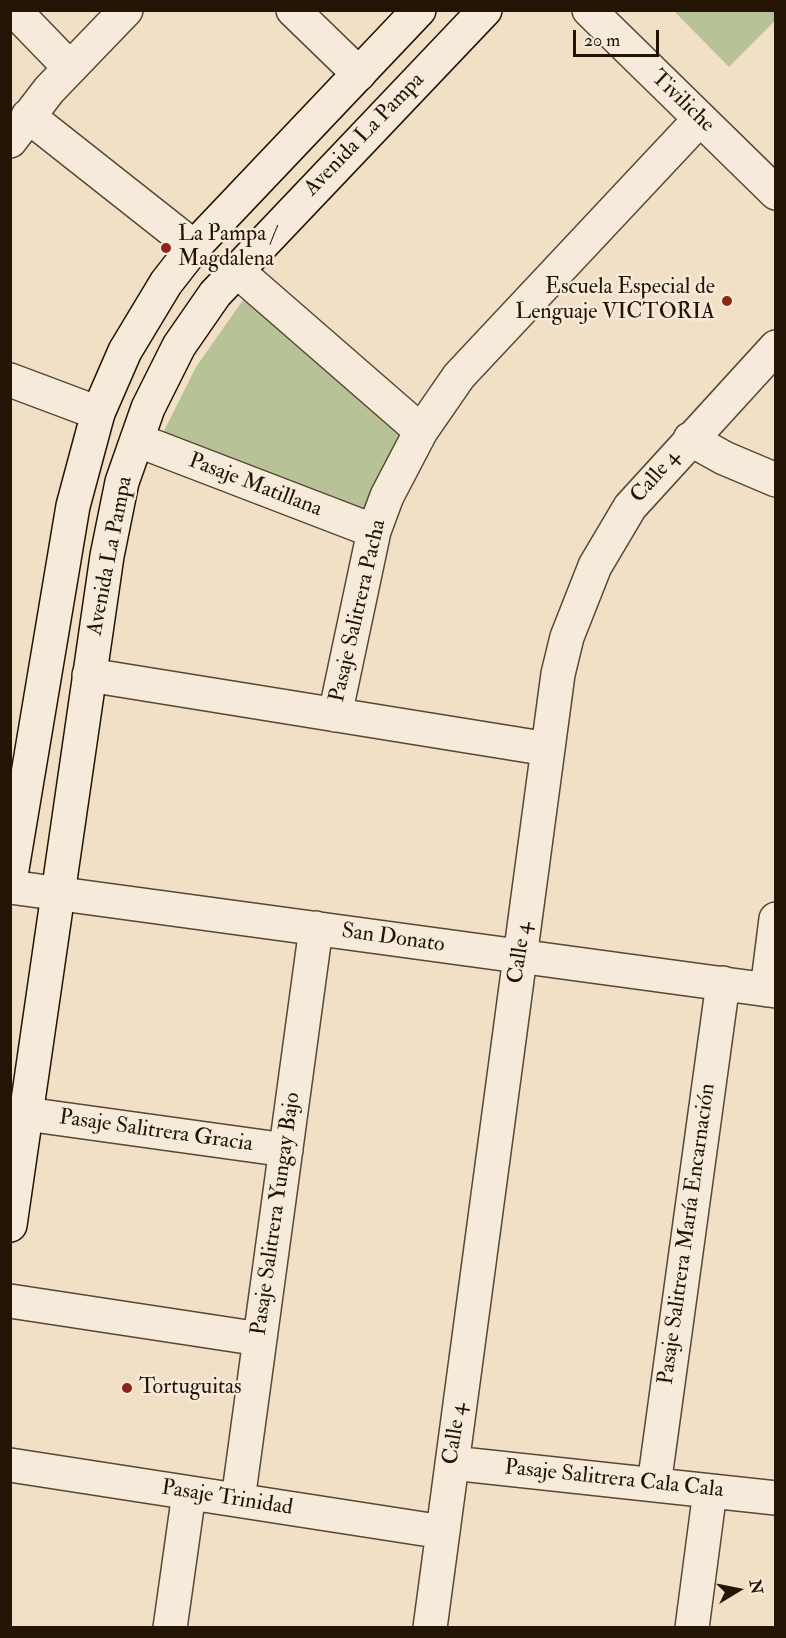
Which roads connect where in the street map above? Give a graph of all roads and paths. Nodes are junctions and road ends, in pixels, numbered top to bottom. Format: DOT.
graph roads {
  1 [pos="14,10"];
  2 [pos="126,10"];
  3 [pos="293,10"];
  4 [pos="419,10"];
  5 [pos="485,10"];
  6 [pos="589,10"];
  7 [pos="69,68"];
  8 [pos="359,74"];
  9 [pos="700,119"];
  10 [pos="19,129"];
  11 [pos="776,193"];
  12 [pos="194,247"];
  13 [pos="236,270"];
  14 [pos="776,347"];
  15 [pos="10,380"];
  16 [pos="98,413"];
  17 [pos="421,431"];
  18 [pos="690,439"];
  19 [pos="137,440"];
  20 [pos="776,480"];
  21 [pos="374,531"];
  22 [pos="89,675"];
  23 [pos="335,715"];
  24 [pos="548,749"];
  25 [pos="10,881"];
  26 [pos="10,887"];
  27 [pos="56,894"];
  28 [pos="776,920"];
  29 [pos="316,928"];
  30 [pos="520,956"];
  31 [pos="723,983"];
  32 [pos="771,990"];
  33 [pos="26,1114"];
  34 [pos="286,1150"];
  35 [pos="10,1225"];
  36 [pos="10,1301"];
  37 [pos="260,1339"];
  38 [pos="452,1463"];
  39 [pos="10,1465"];
  40 [pos="654,1485"];
  41 [pos="710,1491"];
  42 [pos="189,1493"];
  43 [pos="776,1498"];
  44 [pos="238,1500"];
  45 [pos="443,1532"];
  46 [pos="170,1628"];
  47 [pos="430,1628"];
  48 [pos="692,1628"];
  1 -- 7 [label="street"];
  2 -- 7 [label="street"];
  3 -- 8 [label="street"];
  4 -- 8 [label="street, Avenida La Pampa"];
  5 -- 13 [label="street, Avenida La Pampa"];
  6 -- 9 [label="street, Tiviliche"];
  7 -- 10 [label="street"];
  8 -- 12 [label="street, Avenida La Pampa"];
  9 -- 11 [label="street, Tiviliche"];
  9 -- 17 [label="street, Pasaje Salitrera Pacha"];
  10 -- 12 [label="street"];
  12 -- 16 [label="street, Avenida La Pampa"];
  13 -- 17 [label="street"];
  13 -- 19 [label="street, Avenida La Pampa"];
  14 -- 18 [label="street, Calle 4"];
  15 -- 16 [label="street"];
  16 -- 25 [label="street, Avenida La Pampa"];
  17 -- 21 [label="street, Pasaje Salitrera Pacha"];
  18 -- 20 [label="street"];
  18 -- 24 [label="street, Calle 4"];
  19 -- 21 [label="street, Pasaje Matillana"];
  19 -- 22 [label="street, Avenida La Pampa"];
  21 -- 23 [label="street, Pasaje Salitrera Pacha"];
  22 -- 23 [label="street"];
  22 -- 27 [label="street, Avenida La Pampa"];
  23 -- 24 [label="street"];
  24 -- 30 [label="street, Calle 4"];
  26 -- 27 [label="street, San Donato"];
  27 -- 29 [label="street, San Donato"];
  27 -- 33 [label="street, Avenida La Pampa"];
  28 -- 32 [label="street"];
  29 -- 30 [label="street, San Donato"];
  29 -- 34 [label="street, Pasaje Salitrera Yungay Bajo"];
  30 -- 31 [label="street, San Donato"];
  30 -- 38 [label="street, Calle 4"];
  31 -- 32 [label="street, San Donato"];
  31 -- 40 [label="street, Pasaje Salitrera María Encarnación"];
  33 -- 34 [label="street, Pasaje Salitrera Gracia"];
  33 -- 35 [label="street, Avenida La Pampa"];
  34 -- 37 [label="street, Pasaje Salitrera Yungay Bajo"];
  36 -- 37 [label="street"];
  37 -- 44 [label="street, Pasaje Salitrera Yungay Bajo"];
  38 -- 40 [label="street, Pasaje Salitrera Cala Cala"];
  38 -- 45 [label="street, Calle 4"];
  39 -- 42 [label="street, Pasaje Trinidad"];
  40 -- 41 [label="street, Pasaje Salitrera Cala Cala"];
  41 -- 43 [label="street, Pasaje Salitrera Cala Cala"];
  41 -- 48 [label="street"];
  42 -- 44 [label="street, Pasaje Trinidad"];
  42 -- 46 [label="street"];
  44 -- 45 [label="street, Pasaje Trinidad"];
  45 -- 47 [label="street, Calle 4"];
}
